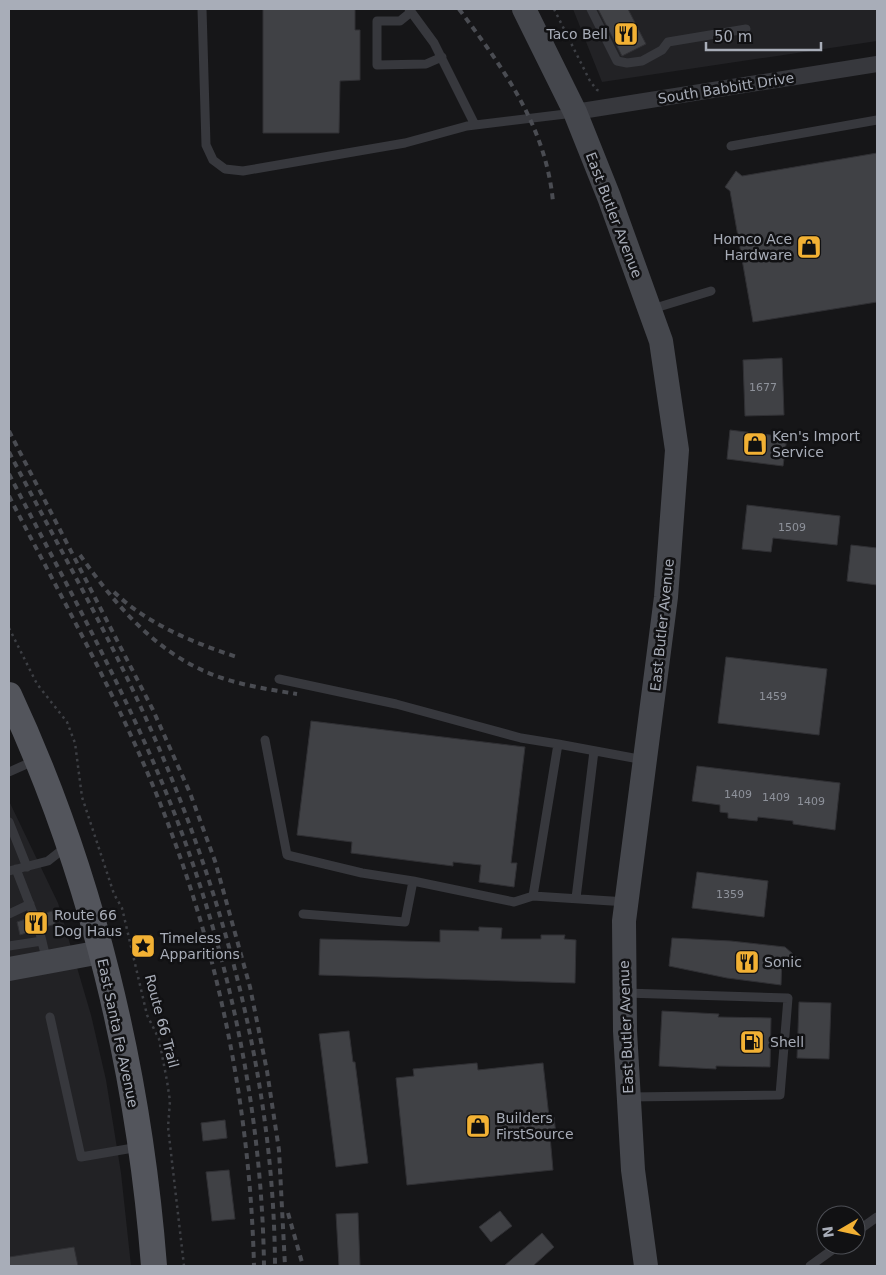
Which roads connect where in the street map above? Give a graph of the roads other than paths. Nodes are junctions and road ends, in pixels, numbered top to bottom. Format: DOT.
graph roads {
  1 [pos="202,9"];
  2 [pos="524,9"];
  3 [pos="591,9"];
  4 [pos="410,10"];
  5 [pos="746,29"];
  6 [pos="442,57"];
  7 [pos="877,64"];
  8 [pos="574,112"];
  9 [pos="877,120"];
  10 [pos="475,125"];
  11 [pos="730,146"];
  12 [pos="711,291"];
  13 [pos="650,310"];
  14 [pos="279,678"];
  15 [pos="9,695"];
  16 [pos="265,740"];
  17 [pos="558,744"];
  18 [pos="594,751"];
  19 [pos="36,760"];
  20 [pos="646,761"];
  21 [pos="9,772"];
  22 [pos="9,822"];
  23 [pos="68,845"];
  24 [pos="27,867"];
  25 [pos="13,870"];
  26 [pos="413,881"];
  27 [pos="533,896"];
  28 [pos="576,898"];
  29 [pos="627,902"];
  30 [pos="30,904"];
  31 [pos="9,914"];
  32 [pos="303,914"];
  33 [pos="35,918"];
  34 [pos="39,929"];
  35 [pos="9,946"];
  36 [pos="45,952"];
  37 [pos="101,952"];
  38 [pos="9,969"];
  39 [pos="624,993"];
  40 [pos="50,1017"];
  41 [pos="629,1097"];
  42 [pos="142,1146"];
  43 [pos="877,1217"];
  44 [pos="866,1225"];
  45 [pos="825,1255"];
  46 [pos="154,1266"];
  47 [pos="646,1266"];
  48 [pos="810,1266"];
  1 -- 10 [label="lane"];
  2 -- 8 [label="main road, East Butler Avenue"];
  3 -- 5 [label="lane"];
  4 -- 6 [label="lane"];
  4 -- 6 [label="lane"];
  6 -- 10 [label="lane"];
  7 -- 8 [label="street, South Babbitt Drive"];
  8 -- 10 [label="lane"];
  8 -- 13 [label="main road, East Butler Avenue"];
  9 -- 11 [label="lane"];
  12 -- 13 [label="lane"];
  13 -- 20 [label="main road, East Butler Avenue"];
  14 -- 17 [label="lane"];
  15 -- 19 [label="main road, East Santa Fe Avenue"];
  16 -- 26 [label="lane"];
  17 -- 18 [label="lane"];
  17 -- 27 [label="lane"];
  18 -- 20 [label="lane"];
  18 -- 28 [label="lane"];
  19 -- 21 [label="lane"];
  19 -- 23 [label="main road, East Santa Fe Avenue"];
  20 -- 29 [label="main road, East Butler Avenue"];
  22 -- 24 [label="lane"];
  23 -- 24 [label="lane"];
  23 -- 37 [label="main road, East Santa Fe Avenue"];
  24 -- 25 [label="lane"];
  25 -- 30 [label="lane"];
  26 -- 27 [label="lane"];
  26 -- 32 [label="lane"];
  27 -- 28 [label="lane"];
  28 -- 29 [label="lane"];
  29 -- 39 [label="main road, East Butler Avenue"];
  30 -- 31 [label="lane"];
  30 -- 33 [label="lane"];
  34 -- 36 [label="lane"];
  35 -- 36 [label="lane"];
  36 -- 37 [label="main road"];
  36 -- 38 [label="main road"];
  37 -- 42 [label="main road, East Santa Fe Avenue"];
  39 -- 41 [label="main road, East Butler Avenue"];
  39 -- 41 [label="lane"];
  40 -- 42 [label="lane"];
  41 -- 47 [label="main road, East Butler Avenue"];
  42 -- 46 [label="main road, East Santa Fe Avenue"];
  43 -- 44 [label="lane"];
  45 -- 48 [label="lane"];
}
